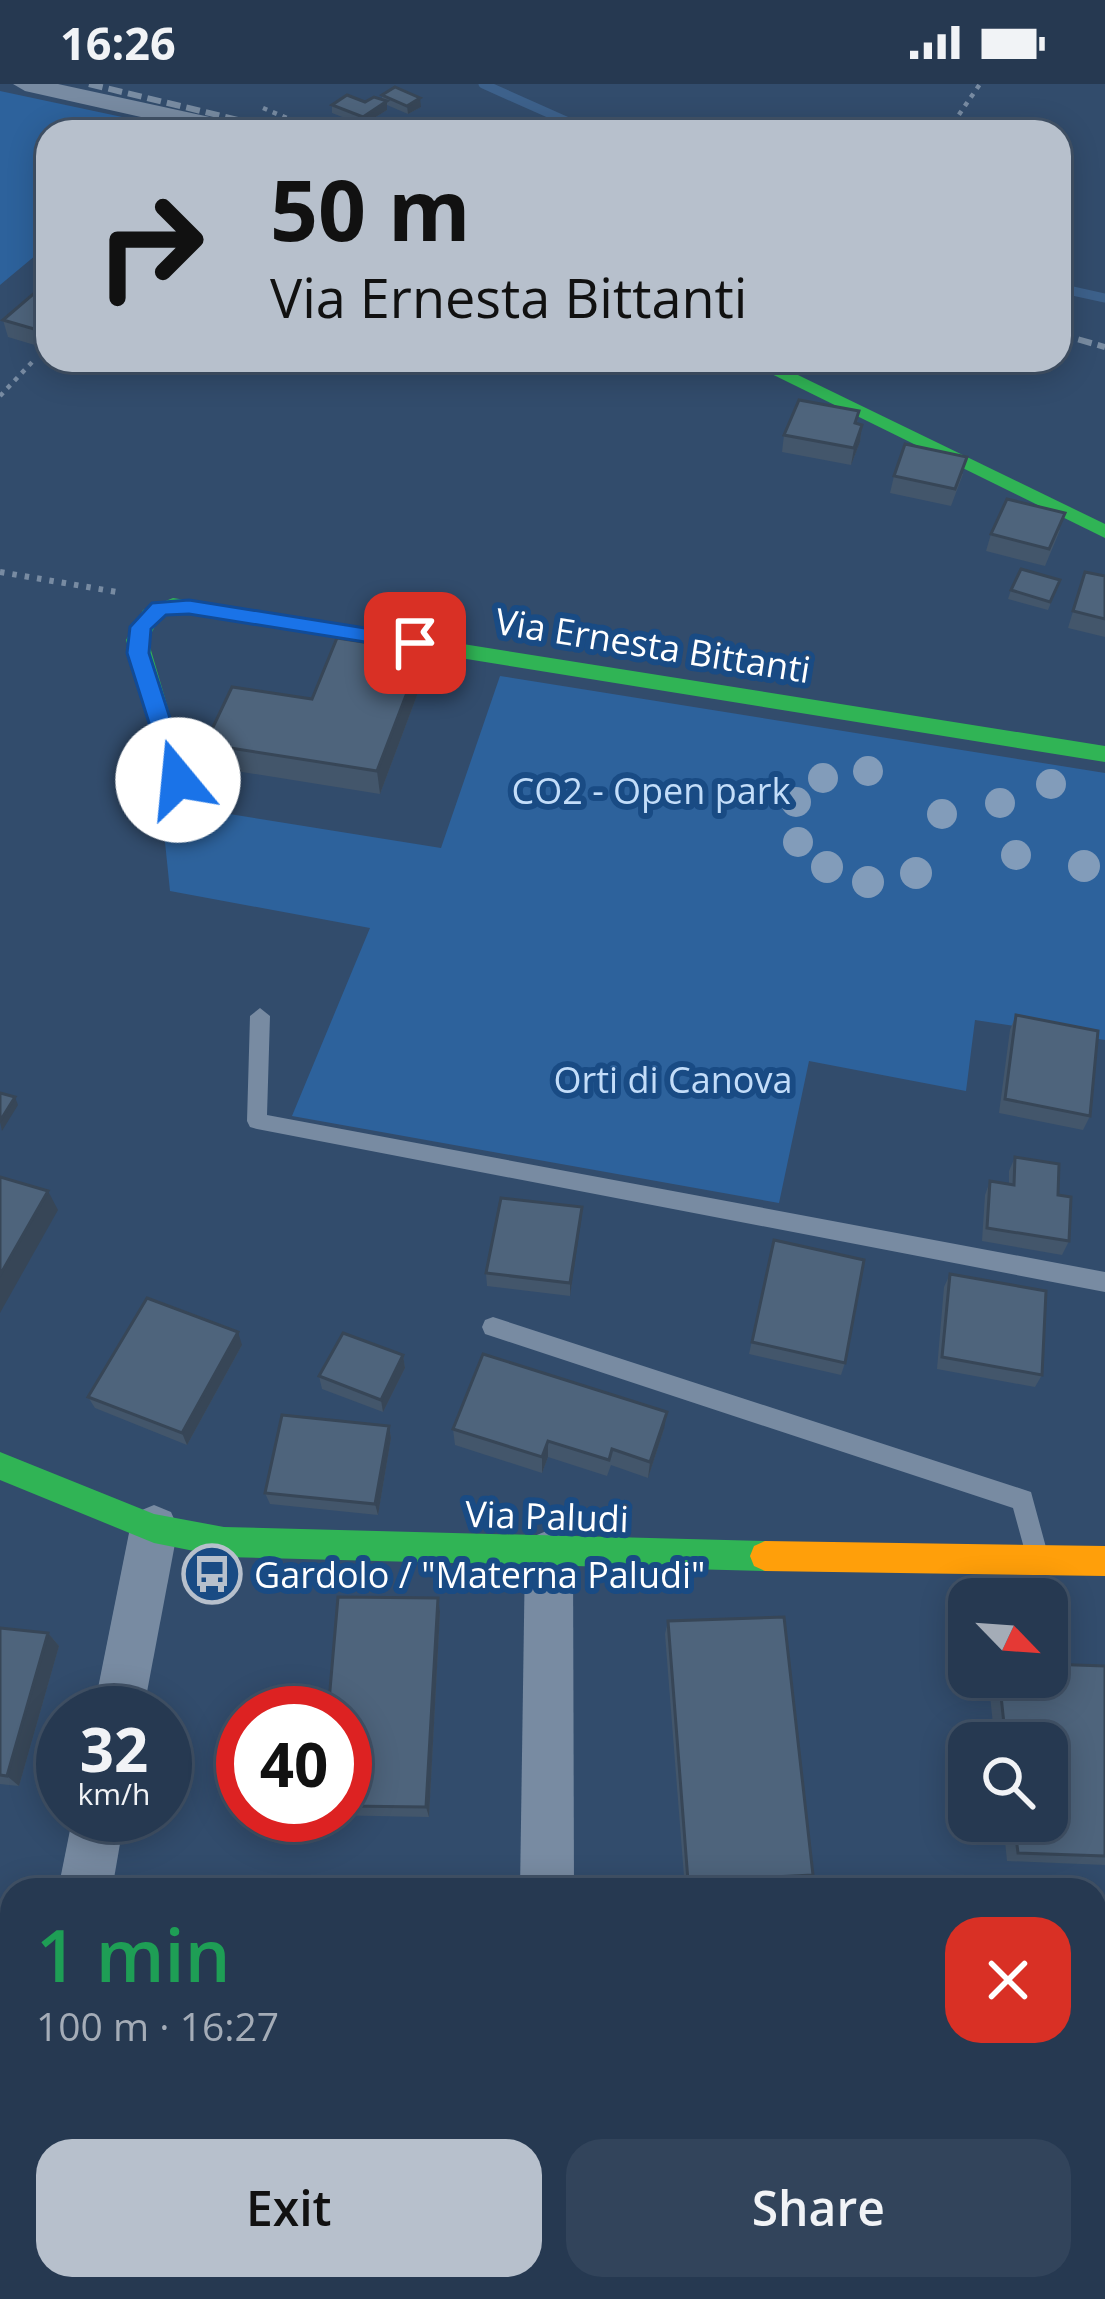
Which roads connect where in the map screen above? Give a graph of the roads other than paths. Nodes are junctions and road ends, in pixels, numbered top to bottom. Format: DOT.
graph roads {
  1 [pos="25,84"];
  2 [pos="188,120"];
  3 [pos="777,372"];
  4 [pos="1105,532"];
  5 [pos="1105,754"];
  6 [pos="178,780"];
  7 [pos="260,1016"];
  8 [pos="1105,1282"];
  9 [pos="494,1327"];
  10 [pos="0,1466"];
  11 [pos="154,1528"];
  12 [pos="549,1553"];
  13 [pos="1105,1561"];
  14 [pos="1038,1563"];
  15 [pos="123,1686"];
  16 [pos="94,1842"];
  17 [pos="87,1878"];
  18 [pos="548,1878"];
  1 -- 2 [label="street"];
  3 -- 4 [label="street"];
  5 -- 6 [label="street, Via Ernesta Bittanti"];
  7 -- 8 [label="lane"];
  9 -- 14 [label="lane"];
  10 -- 11 [label="street, Via Paludi"];
  11 -- 12 [label="street, Via Paludi"];
  11 -- 15 [label="street"];
  12 -- 14 [label="street, Via Paludi"];
  12 -- 18 [label="street"];
  13 -- 14 [label="street, Via Paludi"];
  16 -- 17 [label="street"];
}
